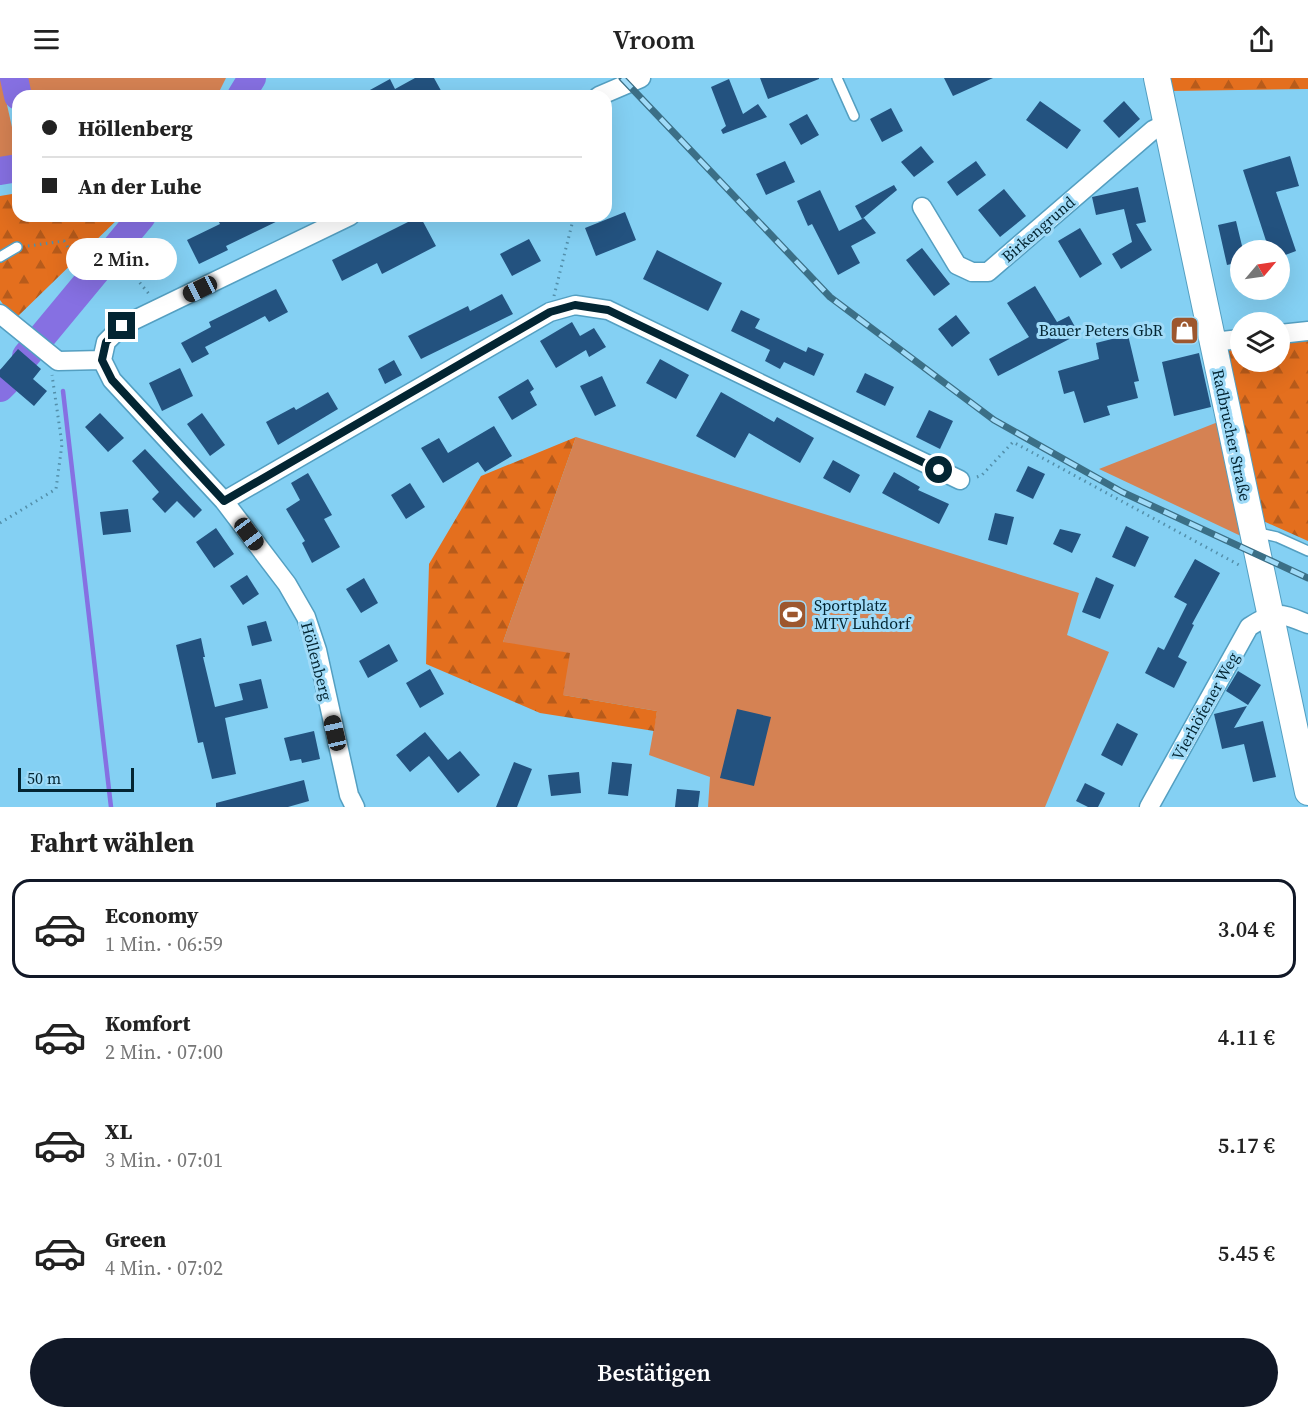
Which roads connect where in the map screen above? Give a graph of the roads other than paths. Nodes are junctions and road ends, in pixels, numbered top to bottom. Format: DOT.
graph roads {
  1 [pos="641,78"];
  2 [pos="837,78"];
  3 [pos="1157,78"];
  4 [pos="612,90"];
  5 [pos="854,116"];
  6 [pos="1167,123"];
  7 [pos="922,207"];
  8 [pos="338,222"];
  9 [pos="18,247"];
  10 [pos="0,257"];
  11 [pos="0,314"];
  12 [pos="1308,331"];
  13 [pos="1290,333"];
  14 [pos="1230,340"];
  15 [pos="1213,342"];
  16 [pos="102,360"];
  17 [pos="960,480"];
  18 [pos="224,501"];
  19 [pos="1253,532"];
  20 [pos="1308,551"];
  21 [pos="1270,614"];
  22 [pos="1308,624"];
  23 [pos="1308,792"];
  24 [pos="355,807"];
  25 [pos="1149,807"];
  1 -- 4 [label="street"];
  2 -- 5 [label="lane"];
  3 -- 6 [label="street, Radbrucher Straße"];
  6 -- 7 [label="street, Birkengrund"];
  6 -- 15 [label="street, Radbrucher Straße"];
  8 -- 16 [label="street"];
  9 -- 10 [label="lane"];
  11 -- 16 [label="street"];
  12 -- 13 [label="street"];
  14 -- 15 [label="street"];
  15 -- 19 [label="street, Radbrucher Straße"];
  16 -- 18 [label="street, Höllenberg"];
  17 -- 18 [label="street"];
  18 -- 24 [label="street, Höllenberg"];
  19 -- 20 [label="lane"];
  19 -- 21 [label="street, Radbrucher Straße"];
  21 -- 22 [label="street"];
  21 -- 23 [label="street, Radbrucher Straße"];
  21 -- 25 [label="street, Vierhöfener Weg"];
}
